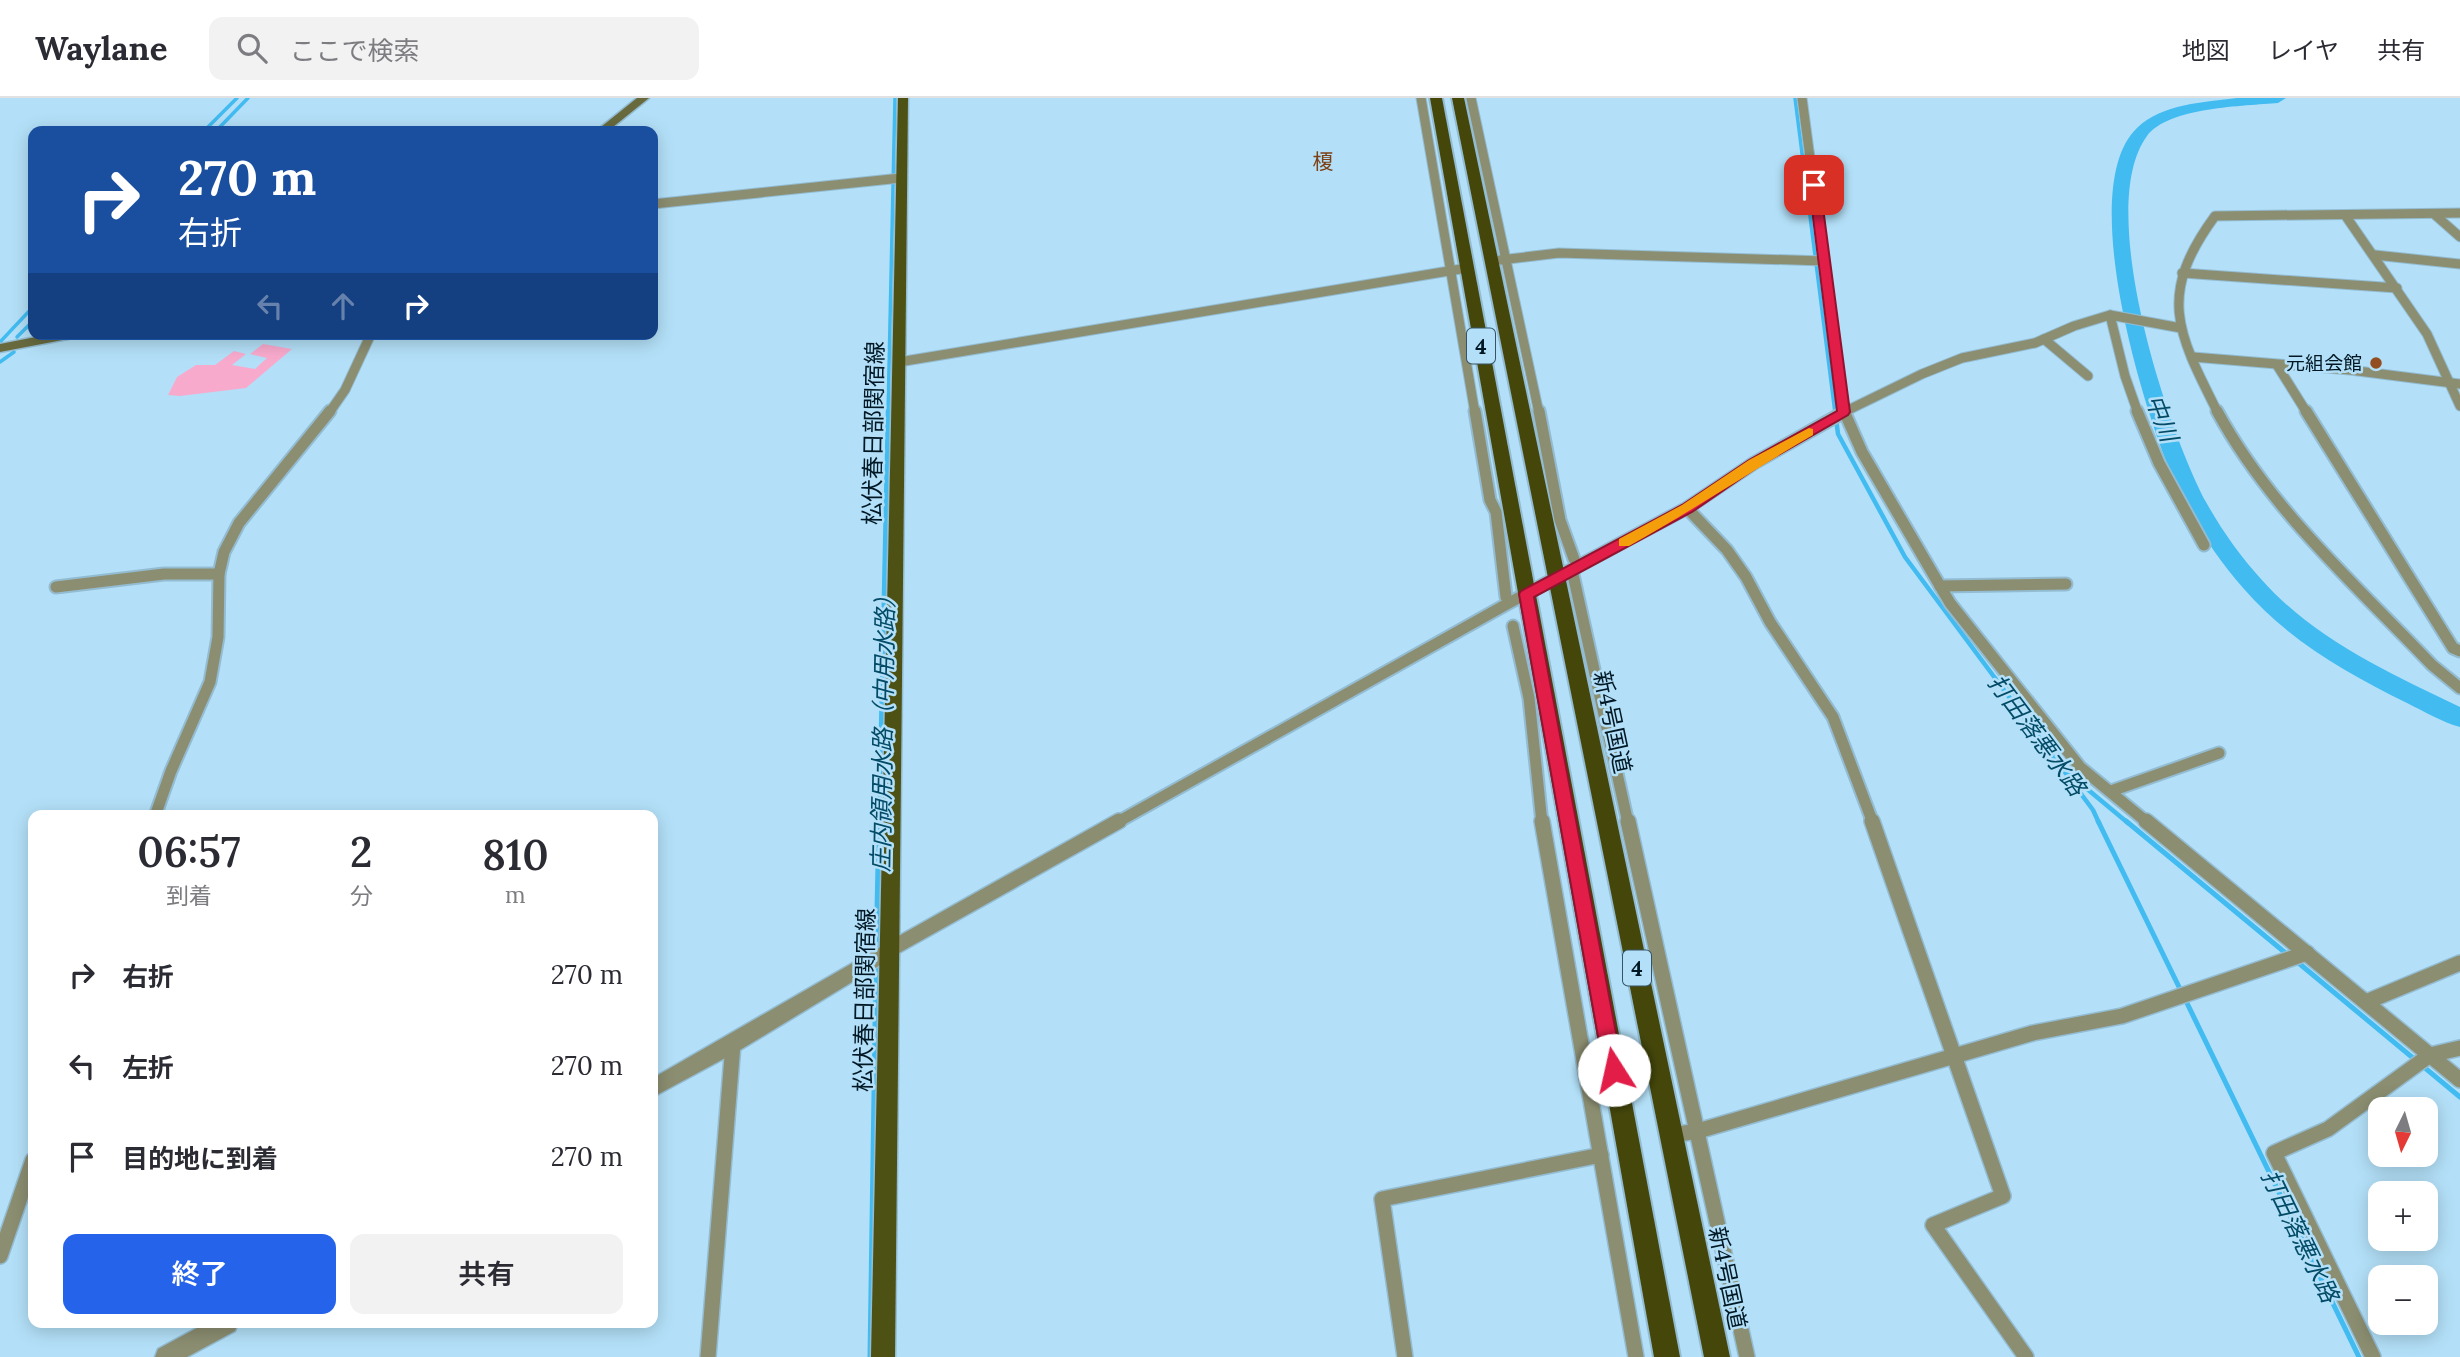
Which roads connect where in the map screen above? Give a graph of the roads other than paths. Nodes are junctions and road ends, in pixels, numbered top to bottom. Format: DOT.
graph roads {
  1 [pos="644,98"];
  2 [pos="903,98"];
  3 [pos="1421,98"];
  4 [pos="1436,98"];
  5 [pos="1458,98"];
  6 [pos="1471,98"];
  7 [pos="1802,98"];
  8 [pos="608,126"];
  9 [pos="901,178"];
  10 [pos="658,203"];
  11 [pos="2460,213"];
  12 [pos="2434,214"];
  13 [pos="2345,215"];
  14 [pos="2460,237"];
  15 [pos="2375,255"];
  16 [pos="1499,260"];
  17 [pos="1824,261"];
  18 [pos="2460,264"];
  19 [pos="1459,269"];
  20 [pos="2182,273"];
  21 [pos="2397,288"];
  22 [pos="2110,315"];
  23 [pos="2181,328"];
  24 [pos="2044,339"];
  25 [pos="42,340"];
  26 [pos="368,340"];
  27 [pos="0,348"];
  28 [pos="2193,357"];
  29 [pos="899,362"];
  30 [pos="2277,365"];
  31 [pos="2088,376"];
  32 [pos="2455,383"];
  33 [pos="2460,406"];
  34 [pos="1844,412"];
  35 [pos="1549,506"];
  36 [pos="1687,508"];
  37 [pos="1499,530"];
  38 [pos="1515,530"];
  39 [pos="2204,545"];
  40 [pos="1568,569"];
  41 [pos="219,574"];
  42 [pos="2066,584"];
  43 [pos="1940,586"];
  44 [pos="56,587"];
  45 [pos="1527,594"];
  46 [pos="1506,597"];
  47 [pos="1513,626"];
  48 [pos="2460,651"];
  49 [pos="1535,686"];
  50 [pos="2460,688"];
  51 [pos="2219,753"];
  52 [pos="2111,790"];
  53 [pos="157,810"];
  54 [pos="889,950"];
  55 [pos="2307,953"];
  56 [pos="2460,963"];
  57 [pos="2366,1002"];
  58 [pos="733,1044"];
  59 [pos="2460,1048"];
  60 [pos="1955,1055"];
  61 [pos="2430,1055"];
  62 [pos="2460,1080"];
  63 [pos="658,1085"];
  64 [pos="1698,1131"];
  65 [pos="1672,1135"];
  66 [pos="1601,1155"];
  67 [pos="28,1175"];
  68 [pos="0,1256"];
  69 [pos="218,1328"];
  70 [pos="166,1357"];
  71 [pos="708,1357"];
  72 [pos="883,1357"];
  73 [pos="1405,1357"];
  74 [pos="1636,1357"];
  75 [pos="1667,1357"];
  76 [pos="1717,1357"];
  77 [pos="1746,1357"];
  78 [pos="2026,1357"];
  79 [pos="2373,1357"];
  1 -- 8 [label="main road"];
  2 -- 9 [label="main road, 松伏春日部関宿線"];
  3 -- 19 [label="street"];
  4 -- 19 [label="highway, 4"];
  5 -- 16 [label="highway, 新4号国道 / 4"];
  6 -- 16 [label="street"];
  7 -- 17 [label="street"];
  9 -- 10 [label="street"];
  9 -- 29 [label="main road, 松伏春日部関宿線"];
  11 -- 12 [label="street"];
  12 -- 13 [label="street"];
  12 -- 14 [label="street"];
  13 -- 15 [label="street"];
  13 -- 20 [label="street"];
  15 -- 18 [label="street"];
  15 -- 21 [label="street"];
  16 -- 17 [label="street"];
  16 -- 35 [label="highway, 新4号国道 / 4"];
  17 -- 34 [label="street"];
  19 -- 29 [label="street"];
  19 -- 37 [label="street"];
  19 -- 38 [label="highway, 4"];
  20 -- 21 [label="street"];
  20 -- 23 [label="street"];
  21 -- 32 [label="street"];
  22 -- 23 [label="street"];
  22 -- 24 [label="street"];
  22 -- 39 [label="street"];
  23 -- 28 [label="street"];
  24 -- 31 [label="street"];
  24 -- 34 [label="street"];
  25 -- 27 [label="main road"];
  26 -- 41 [label="street"];
  28 -- 30 [label="street"];
  28 -- 50 [label="street"];
  29 -- 54 [label="main road, 松伏春日部関宿線"];
  30 -- 32 [label="street"];
  30 -- 48 [label="street"];
  32 -- 33 [label="street"];
  34 -- 36 [label="street"];
  34 -- 43 [label="street"];
  35 -- 40 [label="highway, 新4号国道 / 4"];
  35 -- 40 [label="street"];
  36 -- 40 [label="street"];
  36 -- 60 [label="street"];
  37 -- 38 [label="street"];
  37 -- 46 [label="street"];
  38 -- 45 [label="highway, 4"];
  40 -- 45 [label="street"];
  40 -- 64 [label="street"];
  40 -- 65 [label="highway, 新4号国道 / 4"];
  41 -- 44 [label="street"];
  41 -- 53 [label="street"];
  42 -- 43 [label="street"];
  43 -- 52 [label="street"];
  45 -- 49 [label="highway, 4"];
  45 -- 54 [label="street"];
  47 -- 49 [label="street"];
  49 -- 66 [label="street"];
  49 -- 75 [label="highway, 4"];
  51 -- 52 [label="street"];
  52 -- 55 [label="street"];
  54 -- 58 [label="street"];
  54 -- 72 [label="main road, 松伏春日部関宿線"];
  55 -- 57 [label="street"];
  55 -- 60 [label="street"];
  56 -- 57 [label="street"];
  57 -- 61 [label="street"];
  58 -- 63 [label="street"];
  58 -- 71 [label="street"];
  59 -- 61 [label="street"];
  60 -- 64 [label="street"];
  60 -- 78 [label="street"];
  61 -- 62 [label="street"];
  61 -- 79 [label="street"];
  64 -- 65 [label="street"];
  64 -- 77 [label="street"];
  65 -- 76 [label="highway, 新4号国道 / 4"];
  66 -- 73 [label="street"];
  66 -- 74 [label="street"];
  67 -- 68 [label="street"];
  69 -- 70 [label="street"];
}
